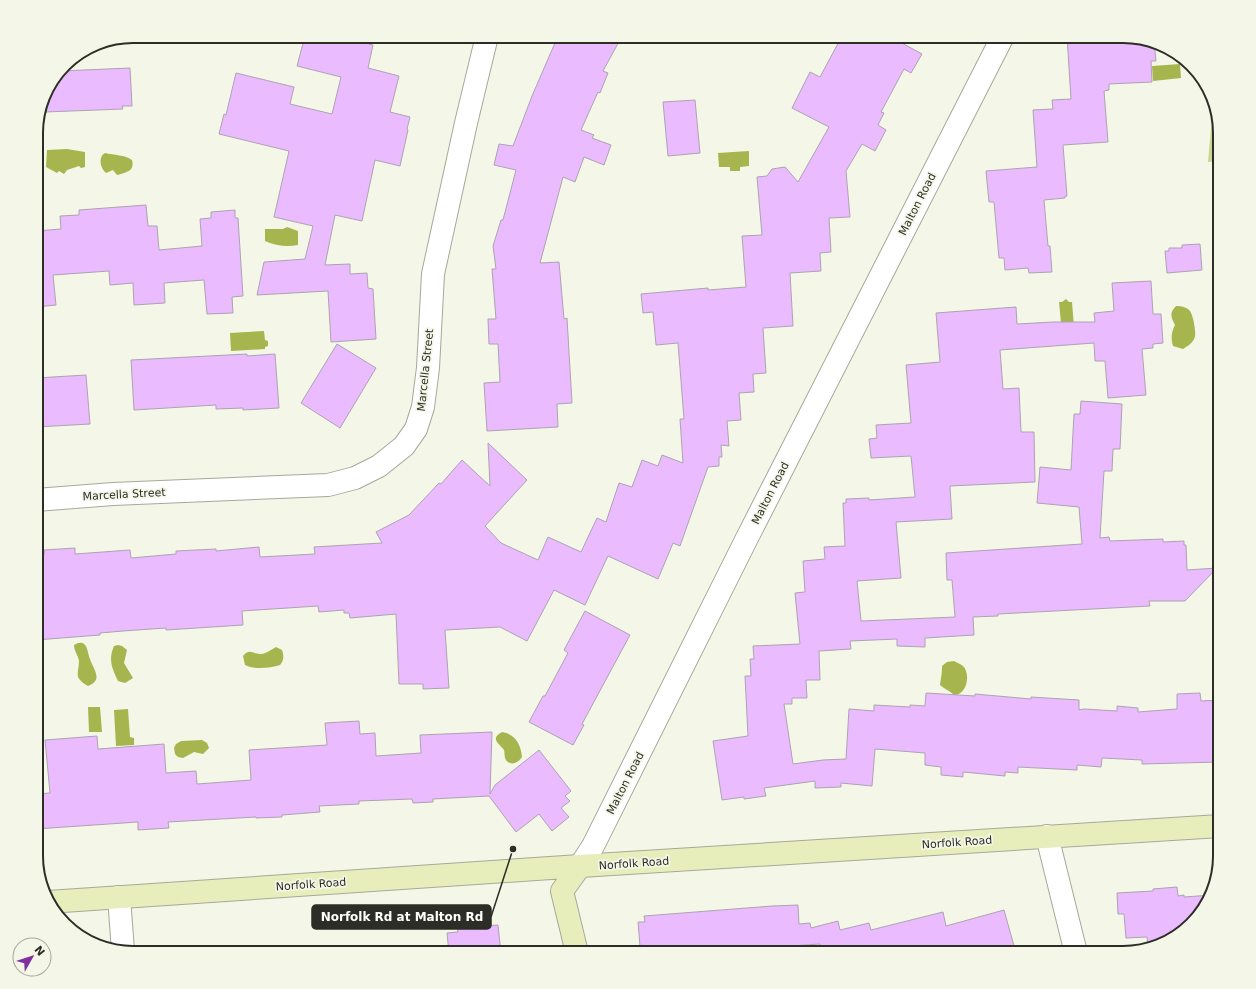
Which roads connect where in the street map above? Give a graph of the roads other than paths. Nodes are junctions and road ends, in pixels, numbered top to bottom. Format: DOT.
graph roads {
  1 [pos="485,43"];
  2 [pos="999,43"];
  3 [pos="43,500"];
  4 [pos="1213,826"];
  5 [pos="1047,836"];
  6 [pos="580,866"];
  7 [pos="119,897"];
  8 [pos="55,901"];
  9 [pos="123,945"];
  10 [pos="575,946"];
  11 [pos="1074,946"];
  1 -- 3 [label="street, Marcella Street"];
  2 -- 6 [label="street, Malton Road"];
  4 -- 5 [label="street, Norfolk Road"];
  5 -- 6 [label="street, Norfolk Road"];
  5 -- 11 [label="street"];
  6 -- 7 [label="street, Norfolk Road"];
  6 -- 10 [label="street, Malton Road"];
  7 -- 8 [label="street, Norfolk Road"];
  7 -- 9 [label="street"];
}
